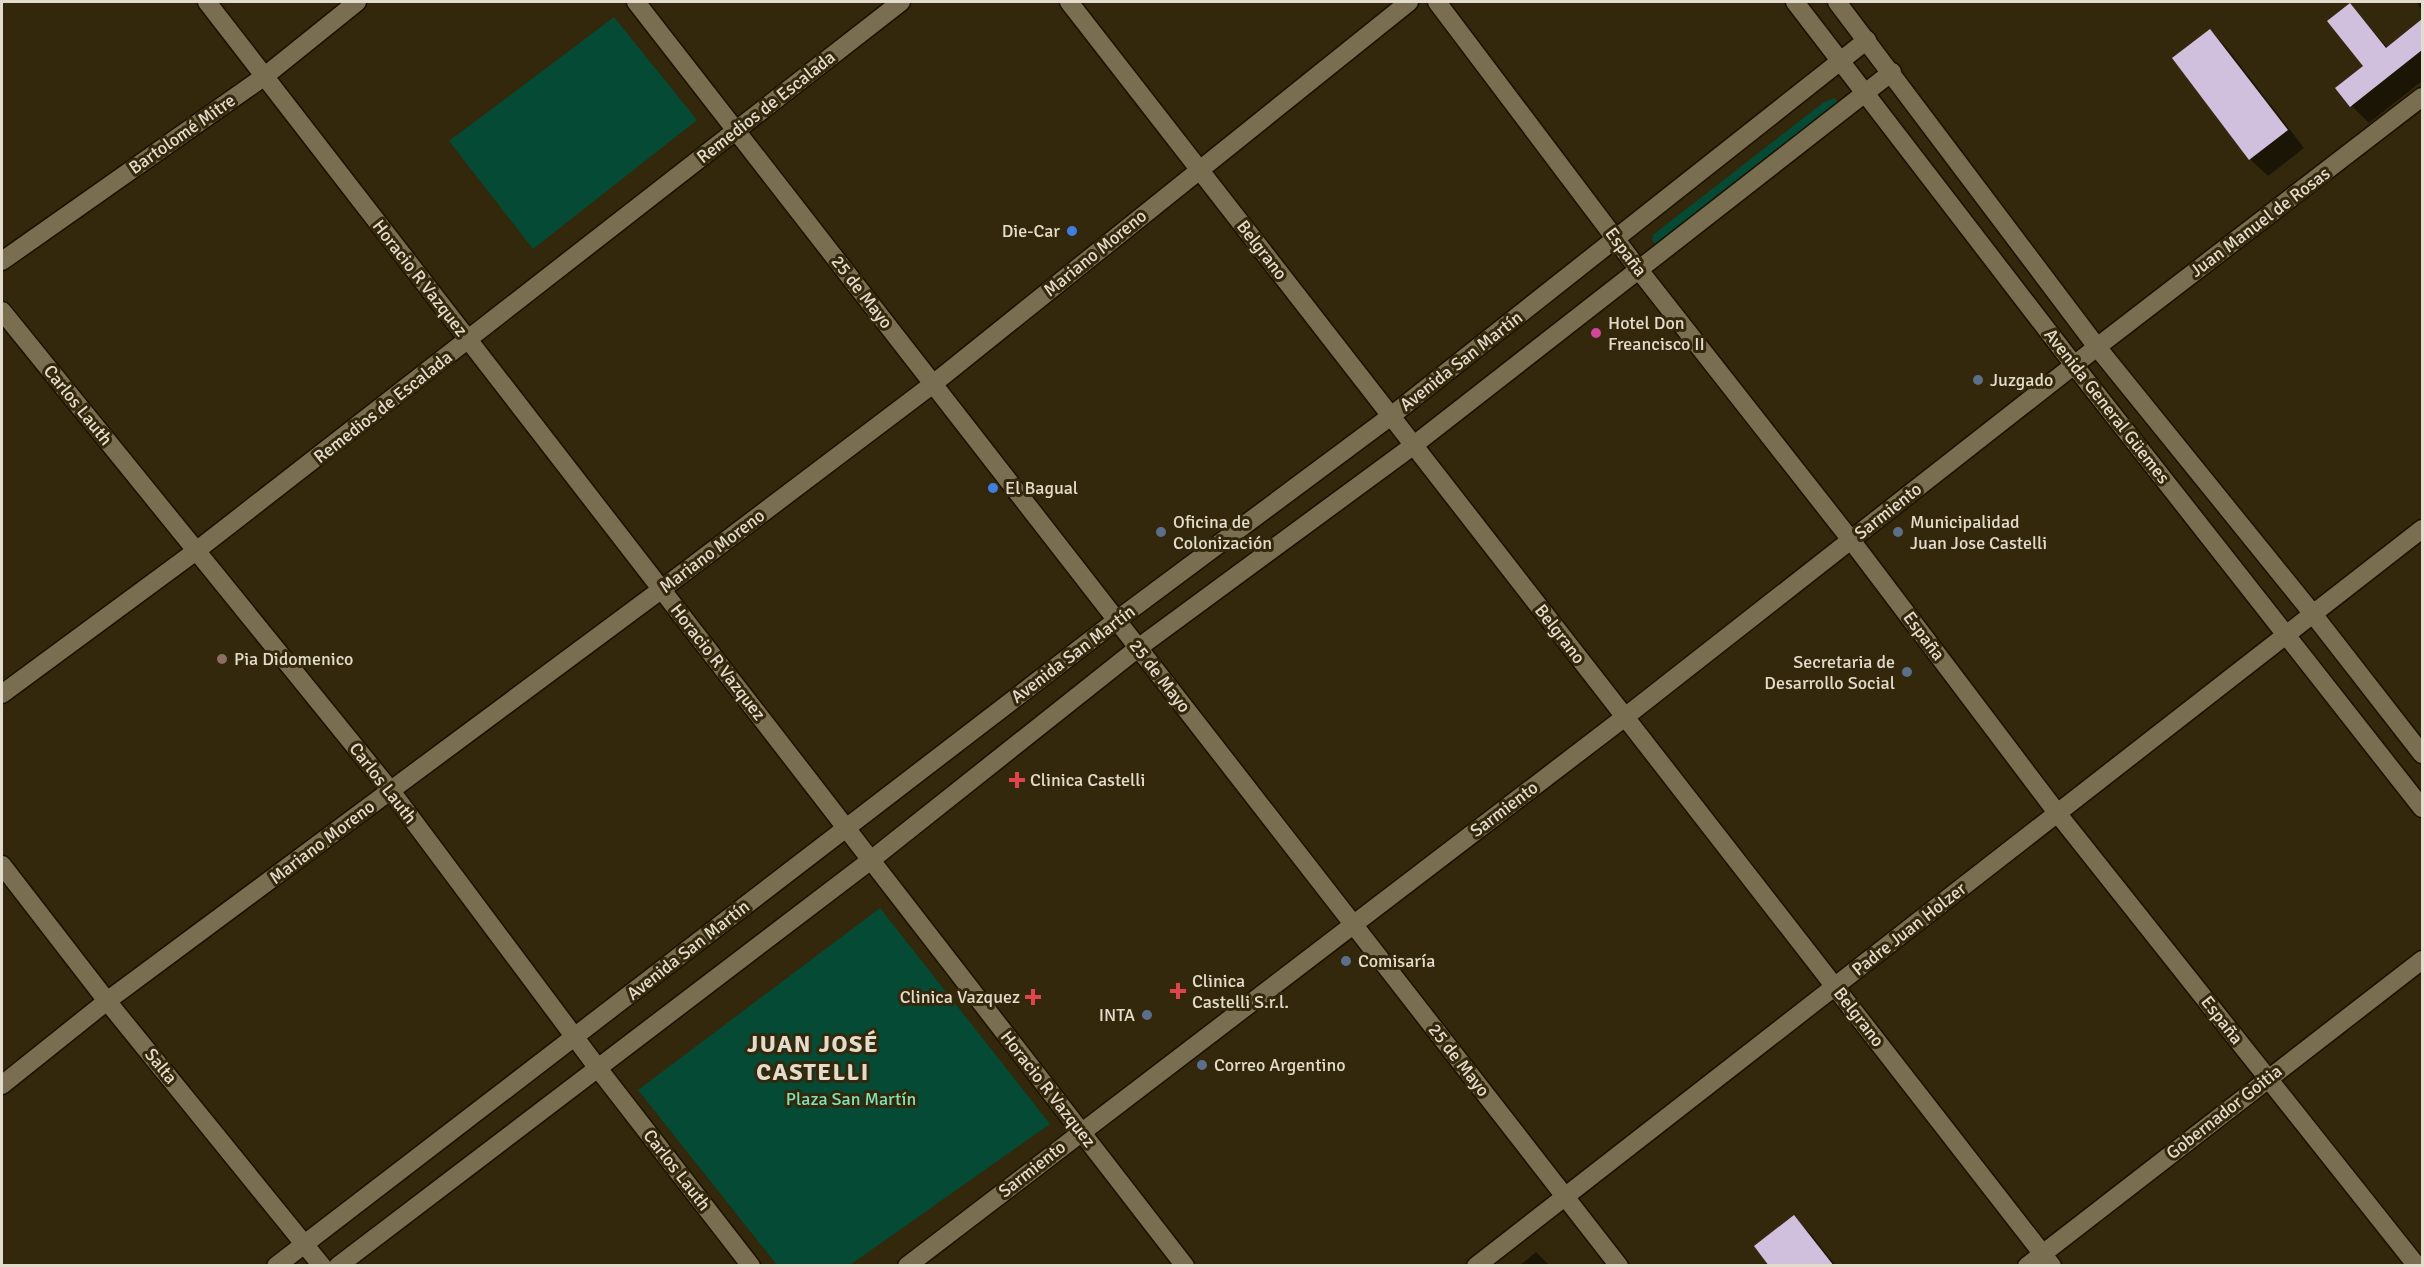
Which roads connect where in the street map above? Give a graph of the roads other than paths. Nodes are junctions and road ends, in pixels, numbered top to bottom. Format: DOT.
graph roads {
  1 [pos="207,2"];
  2 [pos="357,2"];
  3 [pos="636,2"];
  4 [pos="901,2"];
  5 [pos="1069,2"];
  6 [pos="1410,2"];
  7 [pos="1437,2"];
  8 [pos="1795,2"];
  9 [pos="1837,2"];
  10 [pos="1868,40"];
  11 [pos="1841,63"];
  12 [pos="1892,72"];
  13 [pos="265,76"];
  14 [pos="1865,94"];
  15 [pos="2422,98"];
  16 [pos="736,130"];
  17 [pos="1199,169"];
  18 [pos="1616,239"];
  19 [pos="2,261"];
  20 [pos="1639,270"];
  21 [pos="2,311"];
  22 [pos="469,340"];
  23 [pos="2097,347"];
  24 [pos="2074,365"];
  25 [pos="933,384"];
  26 [pos="1391,416"];
  27 [pos="1414,445"];
  28 [pos="2422,530"];
  29 [pos="1851,540"];
  30 [pos="196,551"];
  31 [pos="662,589"];
  32 [pos="2313,614"];
  33 [pos="1117,620"];
  34 [pos="2286,636"];
  35 [pos="1138,648"];
  36 [pos="2,694"];
  37 [pos="1625,717"];
  38 [pos="2422,754"];
  39 [pos="391,790"];
  40 [pos="2422,808"];
  41 [pos="2058,814"];
  42 [pos="846,828"];
  43 [pos="871,860"];
  44 [pos="2,865"];
  45 [pos="1353,923"];
  46 [pos="2422,960"];
  47 [pos="1835,987"];
  48 [pos="107,1001"];
  49 [pos="576,1037"];
  50 [pos="597,1067"];
  51 [pos="2268,1078"];
  52 [pos="2,1085"];
  53 [pos="1081,1132"];
  54 [pos="1565,1196"];
  55 [pos="304,1243"];
  56 [pos="2047,1260"];
  57 [pos="276,1266"];
  58 [pos="322,1266"];
  59 [pos="338,1266"];
  60 [pos="751,1266"];
  61 [pos="907,1266"];
  62 [pos="1185,1266"];
  63 [pos="1476,1266"];
  64 [pos="1619,1266"];
  65 [pos="2027,1266"];
  66 [pos="2417,1266"];
  1 -- 13 [label="street, Horacio R Vazquez"];
  2 -- 13 [label="street, Bartolomé Mitre"];
  3 -- 16 [label="street, 25 de Mayo"];
  4 -- 16 [label="street, Remedios de Escalada"];
  5 -- 17 [label="street, Belgrano"];
  6 -- 17 [label="street, Mariano Moreno"];
  7 -- 18 [label="street, España"];
  8 -- 11 [label="street, Avenida General Güemes"];
  9 -- 10 [label="street, Avenida General Güemes"];
  10 -- 11 [label="street, Avenida San Martín"];
  10 -- 12 [label="street, Avenida General Güemes"];
  11 -- 14 [label="street, Avenida General Güemes"];
  11 -- 18 [label="street, Avenida San Martín"];
  12 -- 14 [label="street, Avenida San Martín"];
  12 -- 23 [label="street, Avenida General Güemes"];
  13 -- 19 [label="street, Bartolomé Mitre"];
  13 -- 22 [label="street, Horacio R Vazquez"];
  14 -- 20 [label="street, Avenida San Martín"];
  14 -- 24 [label="street, Avenida General Güemes"];
  15 -- 23 [label="street, Juan Manuel de Rosas"];
  16 -- 22 [label="street, Remedios de Escalada"];
  16 -- 25 [label="street, 25 de Mayo"];
  17 -- 25 [label="street, Mariano Moreno"];
  17 -- 26 [label="street, Belgrano"];
  18 -- 20 [label="street, España"];
  18 -- 26 [label="street, Avenida San Martín"];
  20 -- 27 [label="street, Avenida San Martín"];
  20 -- 29 [label="street, España"];
  21 -- 30 [label="street, Carlos Lauth"];
  22 -- 30 [label="street, Remedios de Escalada"];
  22 -- 31 [label="street, Horacio R Vazquez"];
  23 -- 24 [label="street, Sarmiento"];
  23 -- 32 [label="street, Avenida General Güemes"];
  24 -- 29 [label="street, Sarmiento"];
  24 -- 34 [label="street, Avenida General Güemes"];
  25 -- 31 [label="street, Mariano Moreno"];
  25 -- 33 [label="street, 25 de Mayo"];
  26 -- 27 [label="street, Belgrano"];
  26 -- 33 [label="street, Avenida San Martín"];
  27 -- 35 [label="street, Avenida San Martín"];
  27 -- 37 [label="street, Belgrano"];
  28 -- 32 [label="street, Padre Juan Holzer"];
  29 -- 37 [label="street, Sarmiento"];
  29 -- 41 [label="street, España"];
  30 -- 36 [label="street, Remedios de Escalada"];
  30 -- 39 [label="street, Carlos Lauth"];
  31 -- 39 [label="street, Mariano Moreno"];
  31 -- 42 [label="street, Horacio R Vazquez"];
  32 -- 34 [label="street, Padre Juan Holzer"];
  32 -- 38 [label="street, Avenida General Güemes"];
  33 -- 35 [label="street, 25 de Mayo"];
  33 -- 42 [label="street, Avenida San Martín"];
  34 -- 40 [label="street, Avenida General Güemes"];
  34 -- 41 [label="street, Padre Juan Holzer"];
  35 -- 43 [label="street, Avenida San Martín"];
  35 -- 45 [label="street, 25 de Mayo"];
  37 -- 45 [label="street, Sarmiento"];
  37 -- 47 [label="street, Belgrano"];
  39 -- 48 [label="street, Mariano Moreno"];
  39 -- 49 [label="street, Carlos Lauth"];
  41 -- 47 [label="street, Padre Juan Holzer"];
  41 -- 51 [label="street, España"];
  42 -- 43 [label="street, Horacio R Vazquez"];
  42 -- 49 [label="street, Avenida San Martín"];
  43 -- 50 [label="street, Avenida San Martín"];
  43 -- 53 [label="street, Horacio R Vazquez"];
  44 -- 48 [label="street, Salta"];
  45 -- 53 [label="street, Sarmiento"];
  45 -- 54 [label="street, 25 de Mayo"];
  46 -- 51 [label="street, Gobernador Goitia"];
  47 -- 54 [label="street, Padre Juan Holzer"];
  47 -- 56 [label="street, Belgrano"];
  48 -- 52 [label="street, Mariano Moreno"];
  48 -- 55 [label="street, Salta"];
  49 -- 50 [label="street, Carlos Lauth"];
  49 -- 55 [label="street, Avenida San Martín"];
  50 -- 59 [label="street, Avenida San Martín"];
  50 -- 60 [label="street, Carlos Lauth"];
  51 -- 56 [label="street, Gobernador Goitia"];
  51 -- 66 [label="street, España"];
  53 -- 61 [label="street, Sarmiento"];
  53 -- 62 [label="street, Horacio R Vazquez"];
  54 -- 63 [label="street, Padre Juan Holzer"];
  54 -- 64 [label="street, 25 de Mayo"];
  55 -- 57 [label="street, Avenida San Martín"];
  55 -- 58 [label="street, Salta"];
  56 -- 65 [label="street, Gobernador Goitia"];
}
